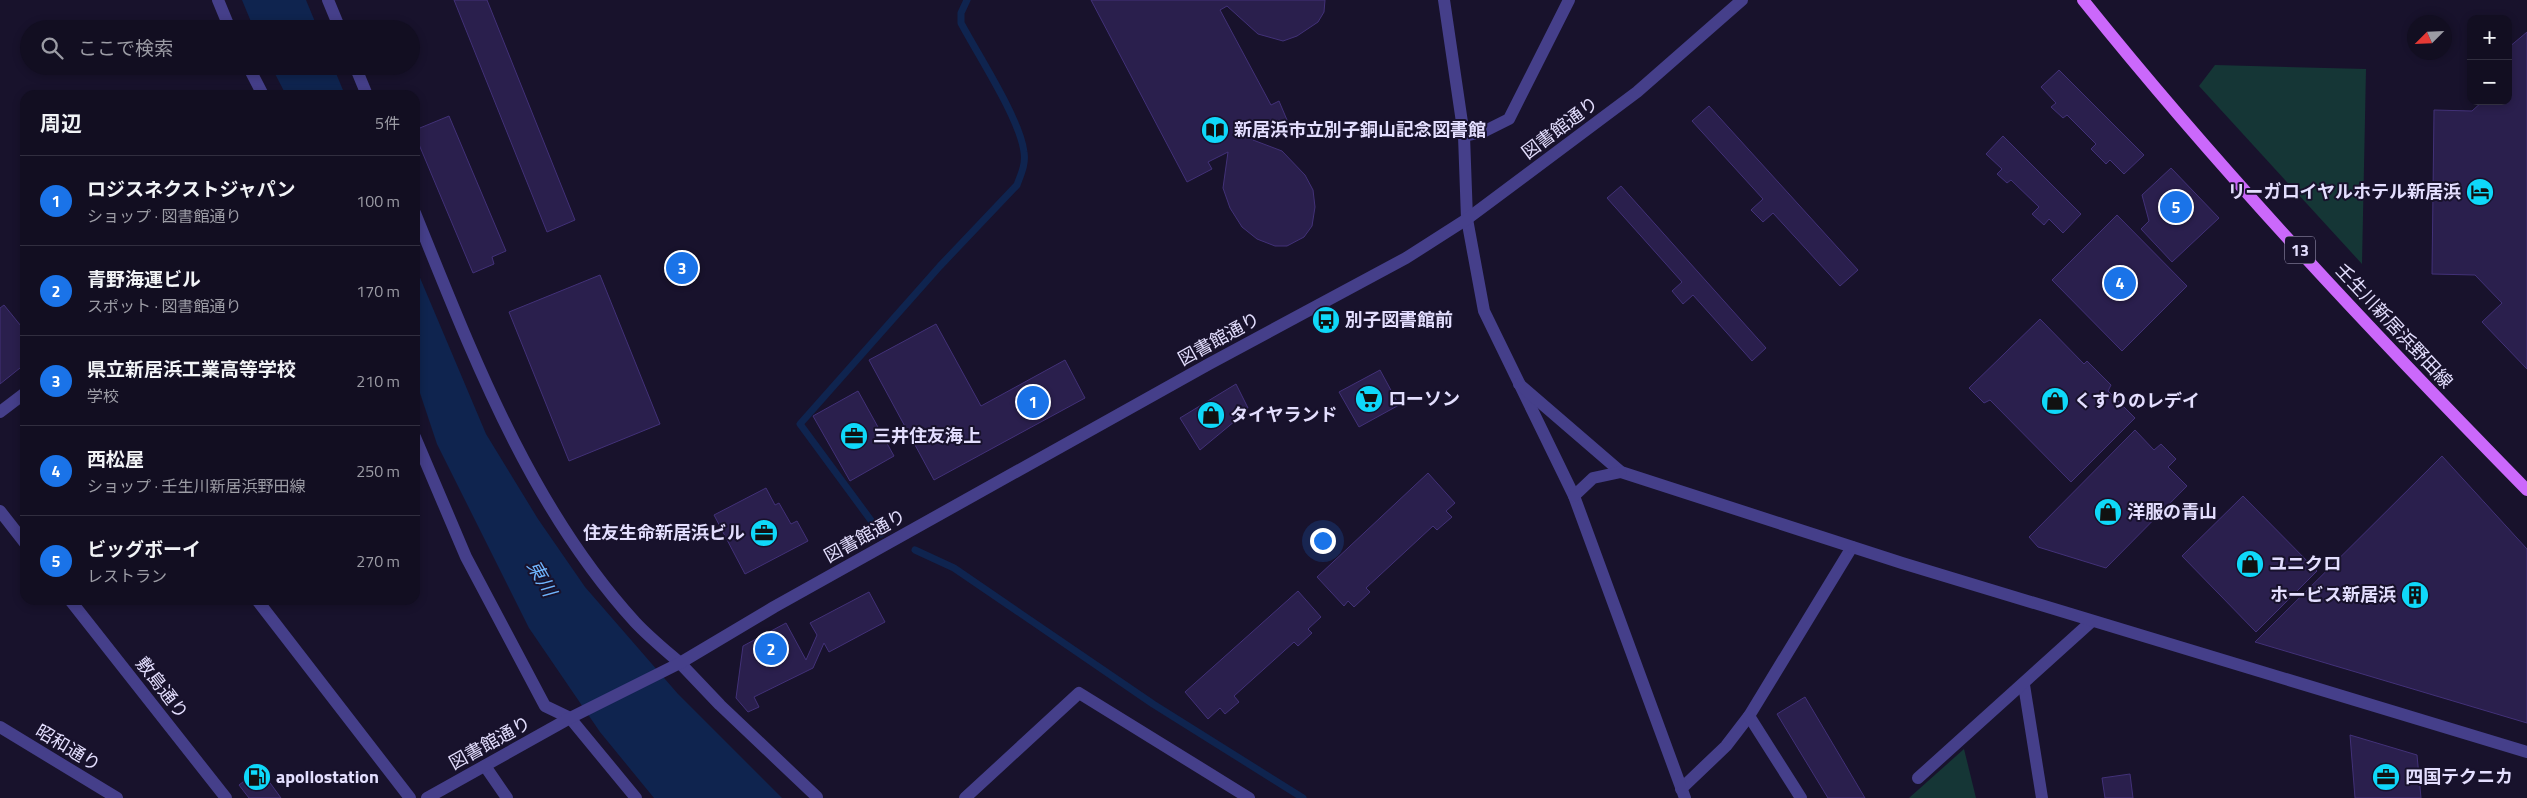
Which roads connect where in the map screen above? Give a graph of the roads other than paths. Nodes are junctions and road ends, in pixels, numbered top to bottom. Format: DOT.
graph roads {
  1 [pos="218,0"];
  2 [pos="328,0"];
  3 [pos="1444,0"];
  4 [pos="1569,0"];
  5 [pos="1742,0"];
  6 [pos="2083,0"];
  7 [pos="226,20"];
  8 [pos="336,20"];
  9 [pos="253,75"];
  10 [pos="359,75"];
  11 [pos="260,90"];
  12 [pos="365,90"];
  13 [pos="1464,136"];
  14 [pos="1467,220"];
  15 [pos="420,225"];
  16 [pos="1519,384"];
  17 [pos="20,397"];
  18 [pos="0,412"];
  19 [pos="420,449"];
  20 [pos="1621,472"];
  21 [pos="2527,490"];
  22 [pos="1574,496"];
  23 [pos="0,511"];
  24 [pos="20,537"];
  25 [pos="1852,546"];
  26 [pos="74,605"];
  27 [pos="262,605"];
  28 [pos="2092,621"];
  29 [pos="680,663"];
  30 [pos="2024,685"];
  31 [pos="1749,716"];
  32 [pos="570,718"];
  33 [pos="0,727"];
  34 [pos="2527,752"];
  35 [pos="485,766"];
  36 [pos="1918,778"];
  37 [pos="1683,793"];
  38 [pos="117,798"];
  39 [pos="226,798"];
  40 [pos="410,798"];
  41 [pos="427,798"];
  42 [pos="507,798"];
  43 [pos="636,798"];
  44 [pos="817,798"];
  45 [pos="966,798"];
  46 [pos="1250,798"];
  47 [pos="1801,798"];
  48 [pos="2042,798"];
  1 -- 7 [label="street"];
  2 -- 8 [label="street"];
  3 -- 13 [label="street"];
  4 -- 13 [label="street"];
  5 -- 14 [label="street, 図書館通り"];
  6 -- 21 [label="main road, 壬生川新居浜野田線 / 13"];
  9 -- 11 [label="street"];
  10 -- 12 [label="street"];
  13 -- 14 [label="street"];
  14 -- 16 [label="street"];
  14 -- 29 [label="street, 図書館通り"];
  15 -- 29 [label="street"];
  16 -- 20 [label="street"];
  16 -- 22 [label="street"];
  17 -- 18 [label="street"];
  19 -- 32 [label="street"];
  20 -- 22 [label="street"];
  20 -- 25 [label="street"];
  22 -- 37 [label="street"];
  23 -- 24 [label="street"];
  25 -- 28 [label="street"];
  25 -- 31 [label="street"];
  26 -- 39 [label="street, 敷島通り"];
  27 -- 40 [label="street"];
  28 -- 30 [label="street"];
  28 -- 34 [label="street"];
  29 -- 32 [label="street, 図書館通り"];
  29 -- 44 [label="street"];
  30 -- 36 [label="street"];
  30 -- 48 [label="street"];
  31 -- 37 [label="street"];
  31 -- 47 [label="street"];
  32 -- 35 [label="street, 図書館通り"];
  32 -- 43 [label="street"];
  33 -- 38 [label="street, 昭和通り"];
  35 -- 41 [label="street, 図書館通り"];
  35 -- 42 [label="street"];
  45 -- 46 [label="street"];
}
